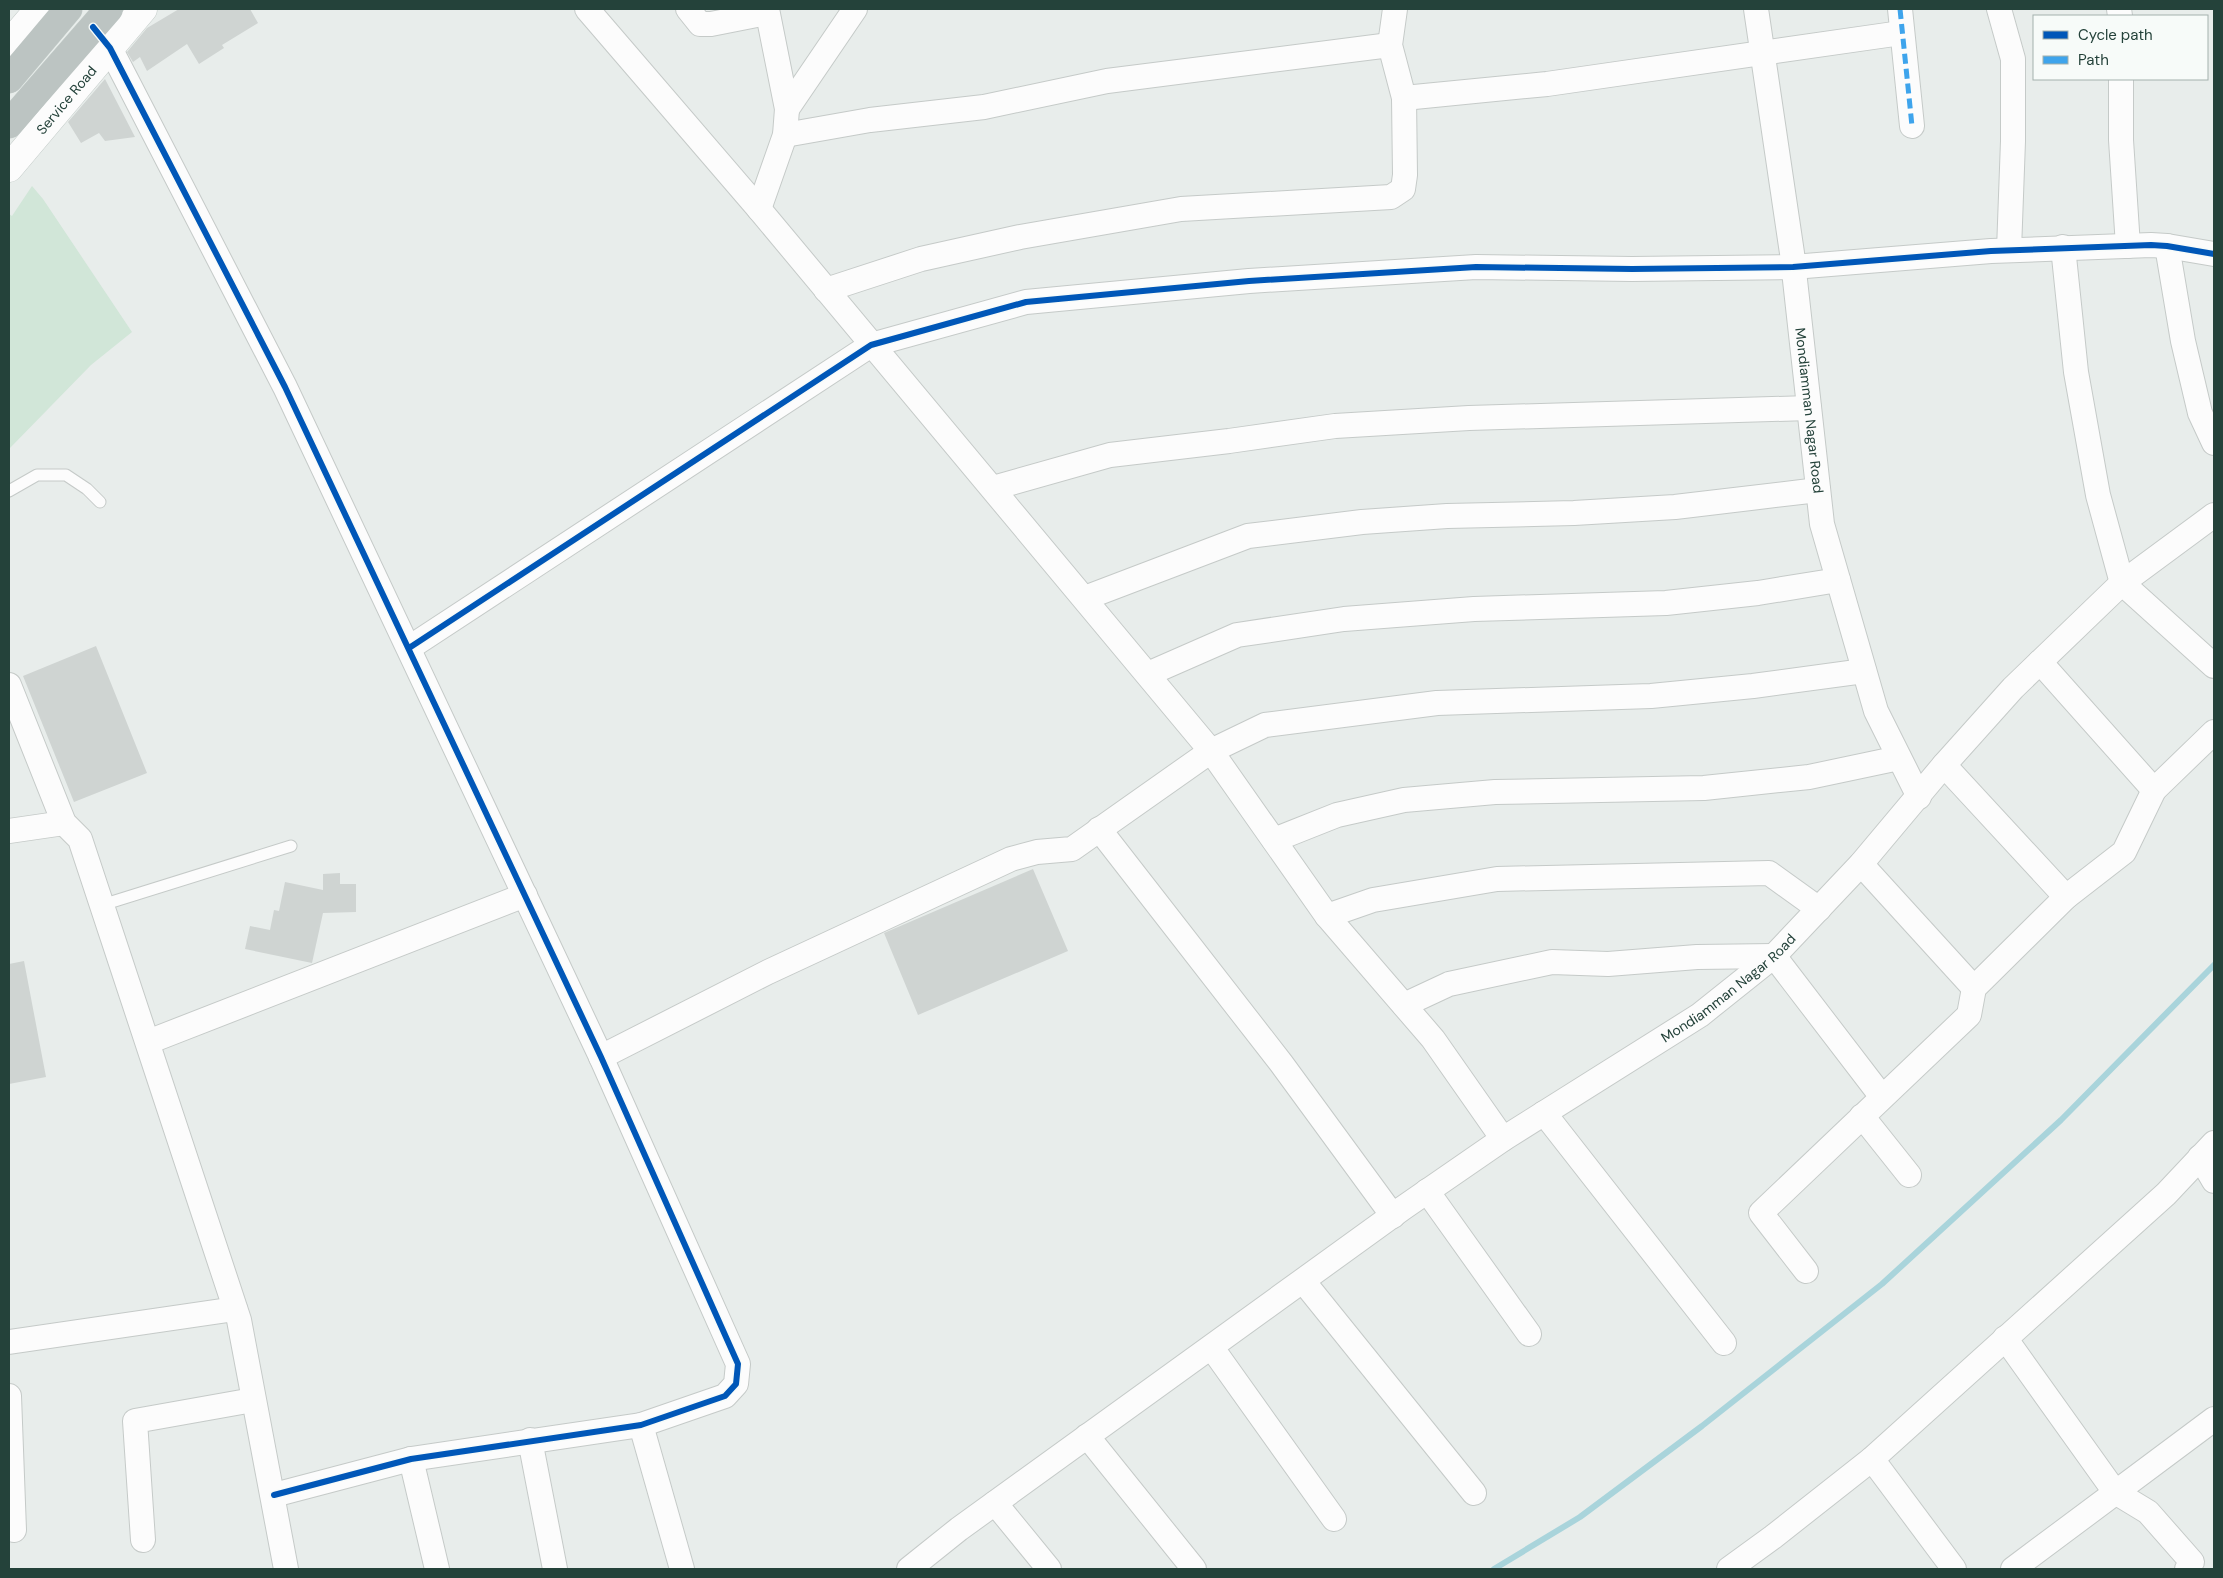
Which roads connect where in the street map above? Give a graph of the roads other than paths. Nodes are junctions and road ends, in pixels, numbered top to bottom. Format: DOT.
graph roads {
  1 [pos="39,9"];
  2 [pos="68,9"];
  3 [pos="143,9"];
  4 [pos="587,9"];
  5 [pos="688,9"];
  6 [pos="855,9"];
  7 [pos="1395,9"];
  8 [pos="1756,9"];
  9 [pos="1900,9"];
  10 [pos="1999,9"];
  11 [pos="767,11"];
  12 [pos="101,18"];
  13 [pos="1901,33"];
  14 [pos="9,44"];
  15 [pos="1390,45"];
  16 [pos="110,48"];
  17 [pos="1763,54"];
  18 [pos="9,79"];
  19 [pos="2121,80"];
  20 [pos="1404,98"];
  21 [pos="787,109"];
  22 [pos="9,124"];
  23 [pos="1912,126"];
  24 [pos="785,135"];
  25 [pos="9,168"];
  26 [pos="759,209"];
  27 [pos="2128,246"];
  28 [pos="2167,246"];
  29 [pos="2063,247"];
  30 [pos="2009,250"];
  31 [pos="2214,254"];
  32 [pos="1793,267"];
  33 [pos="826,290"];
  34 [pos="871,345"];
  35 [pos="1809,408"];
  36 [pos="2214,443"];
  37 [pos="992,488"];
  38 [pos="1818,490"];
  39 [pos="9,491"];
  40 [pos="100,502"];
  41 [pos="2214,515"];
  42 [pos="1838,580"];
  43 [pos="2122,583"];
  44 [pos="1085,598"];
  45 [pos="409,648"];
  46 [pos="2040,662"];
  47 [pos="2214,666"];
  48 [pos="1864,671"];
  49 [pos="1148,674"];
  50 [pos="9,684"];
  51 [pos="2214,732"];
  52 [pos="1211,751"];
  53 [pos="1899,758"];
  54 [pos="1944,765"];
  55 [pos="2154,790"];
  56 [pos="1919,797"];
  57 [pos="64,823"];
  58 [pos="1100,829"];
  59 [pos="9,832"];
  60 [pos="1274,840"];
  61 [pos="292,846"];
  62 [pos="1862,864"];
  63 [pos="525,896"];
  64 [pos="2066,897"];
  65 [pos="102,905"];
  66 [pos="1820,909"];
  67 [pos="1327,916"];
  68 [pos="1774,956"];
  69 [pos="1974,988"];
  70 [pos="1404,1005"];
  71 [pos="148,1042"];
  72 [pos="601,1057"];
  73 [pos="1882,1098"];
  74 [pos="1544,1113"];
  75 [pos="1862,1116"];
  76 [pos="1503,1139"];
  77 [pos="2207,1150"];
  78 [pos="1909,1175"];
  79 [pos="2214,1181"];
  80 [pos="1428,1191"];
  81 [pos="1393,1216"];
  82 [pos="1806,1271"];
  83 [pos="1303,1281"];
  84 [pos="235,1309"];
  85 [pos="1529,1334"];
  86 [pos="2005,1338"];
  87 [pos="9,1342"];
  88 [pos="1724,1343"];
  89 [pos="1212,1348"];
  90 [pos="9,1396"];
  91 [pos="253,1400"];
  92 [pos="2214,1419"];
  93 [pos="641,1425"];
  94 [pos="1087,1436"];
  95 [pos="530,1440"];
  96 [pos="1872,1459"];
  97 [pos="411,1460"];
  98 [pos="2115,1492"];
  99 [pos="1474,1493"];
  100 [pos="274,1495"];
  101 [pos="995,1504"];
  102 [pos="1334,1519"];
  103 [pos="14,1530"];
  104 [pos="143,1540"];
  105 [pos="286,1569"];
  106 [pos="437,1569"];
  107 [pos="555,1569"];
  108 [pos="682,1569"];
  109 [pos="910,1569"];
  110 [pos="1049,1569"];
  111 [pos="1194,1569"];
  112 [pos="1729,1569"];
  113 [pos="1954,1569"];
  114 [pos="2013,1569"];
  115 [pos="2187,1569"];
  1 -- 14 [label="street"];
  2 -- 18 [label="highway"];
  3 -- 16 [label="street, Service Road"];
  4 -- 26 [label="street"];
  5 -- 11 [label="street"];
  6 -- 21 [label="street"];
  7 -- 15 [label="street"];
  8 -- 17 [label="street, Mondiamman Nagar Road"];
  9 -- 13 [label="street"];
  10 -- 30 [label="street"];
  11 -- 21 [label="street"];
  12 -- 16 [label="street"];
  12 -- 22 [label="highway"];
  13 -- 17 [label="street"];
  13 -- 23 [label="street"];
  15 -- 20 [label="street"];
  15 -- 24 [label="street"];
  16 -- 25 [label="street, Service Road"];
  16 -- 45 [label="street"];
  17 -- 20 [label="street"];
  17 -- 32 [label="street, Mondiamman Nagar Road"];
  19 -- 27 [label="street"];
  20 -- 33 [label="street"];
  21 -- 24 [label="street"];
  24 -- 26 [label="street"];
  26 -- 33 [label="street"];
  27 -- 28 [label="street"];
  27 -- 29 [label="street"];
  28 -- 31 [label="street"];
  28 -- 36 [label="street"];
  29 -- 30 [label="street"];
  29 -- 43 [label="street"];
  30 -- 32 [label="street"];
  32 -- 34 [label="street"];
  32 -- 35 [label="street, Mondiamman Nagar Road"];
  33 -- 34 [label="street"];
  34 -- 37 [label="street"];
  34 -- 45 [label="street"];
  35 -- 37 [label="street"];
  35 -- 38 [label="street, Mondiamman Nagar Road"];
  37 -- 44 [label="street"];
  38 -- 42 [label="street, Mondiamman Nagar Road"];
  38 -- 44 [label="street"];
  39 -- 40 [label="lane"];
  41 -- 43 [label="street, Mondiamman Nagar Road"];
  42 -- 48 [label="street, Mondiamman Nagar Road"];
  42 -- 49 [label="street"];
  43 -- 46 [label="street, Mondiamman Nagar Road"];
  43 -- 47 [label="street"];
  44 -- 49 [label="street"];
  45 -- 63 [label="street"];
  46 -- 54 [label="street, Mondiamman Nagar Road"];
  46 -- 55 [label="street"];
  48 -- 52 [label="street"];
  48 -- 53 [label="street, Mondiamman Nagar Road"];
  49 -- 52 [label="street"];
  50 -- 57 [label="street"];
  51 -- 55 [label="street"];
  52 -- 58 [label="street"];
  52 -- 60 [label="street"];
  53 -- 56 [label="street, Mondiamman Nagar Road"];
  53 -- 60 [label="street"];
  54 -- 56 [label="street, Mondiamman Nagar Road"];
  54 -- 64 [label="street"];
  55 -- 64 [label="street"];
  56 -- 62 [label="street, Mondiamman Nagar Road"];
  57 -- 59 [label="street"];
  57 -- 65 [label="street"];
  58 -- 72 [label="street"];
  58 -- 81 [label="street"];
  60 -- 67 [label="street"];
  61 -- 65 [label="lane"];
  62 -- 66 [label="street, Mondiamman Nagar Road"];
  62 -- 69 [label="street"];
  63 -- 71 [label="street"];
  63 -- 72 [label="street"];
  64 -- 69 [label="street"];
  65 -- 71 [label="street"];
  66 -- 67 [label="street"];
  66 -- 68 [label="street, Mondiamman Nagar Road"];
  67 -- 70 [label="street"];
  68 -- 70 [label="street"];
  68 -- 73 [label="street"];
  68 -- 74 [label="street, Mondiamman Nagar Road"];
  69 -- 73 [label="street"];
  70 -- 76 [label="street"];
  71 -- 84 [label="street"];
  72 -- 93 [label="street"];
  73 -- 75 [label="street"];
  74 -- 76 [label="street, Mondiamman Nagar Road"];
  74 -- 88 [label="street"];
  75 -- 78 [label="street"];
  75 -- 82 [label="street"];
  76 -- 80 [label="street, Mondiamman Nagar Road"];
  77 -- 79 [label="street"];
  77 -- 86 [label="street"];
  80 -- 81 [label="street, Mondiamman Nagar Road"];
  80 -- 85 [label="street"];
  81 -- 83 [label="street, Mondiamman Nagar Road"];
  83 -- 89 [label="street, Mondiamman Nagar Road"];
  83 -- 99 [label="street"];
  84 -- 87 [label="street"];
  84 -- 91 [label="street"];
  86 -- 96 [label="street"];
  86 -- 98 [label="street"];
  89 -- 94 [label="street, Mondiamman Nagar Road"];
  89 -- 102 [label="street"];
  90 -- 103 [label="street"];
  91 -- 100 [label="street"];
  91 -- 104 [label="street"];
  92 -- 98 [label="street"];
  93 -- 95 [label="street"];
  93 -- 108 [label="street"];
  94 -- 101 [label="street, Mondiamman Nagar Road"];
  94 -- 111 [label="street"];
  95 -- 97 [label="street"];
  95 -- 107 [label="street"];
  96 -- 112 [label="street"];
  96 -- 113 [label="street"];
  97 -- 100 [label="street"];
  97 -- 106 [label="street"];
  98 -- 114 [label="street"];
  98 -- 115 [label="street"];
  100 -- 105 [label="street"];
  101 -- 109 [label="street, Mondiamman Nagar Road"];
  101 -- 110 [label="street"];
}
